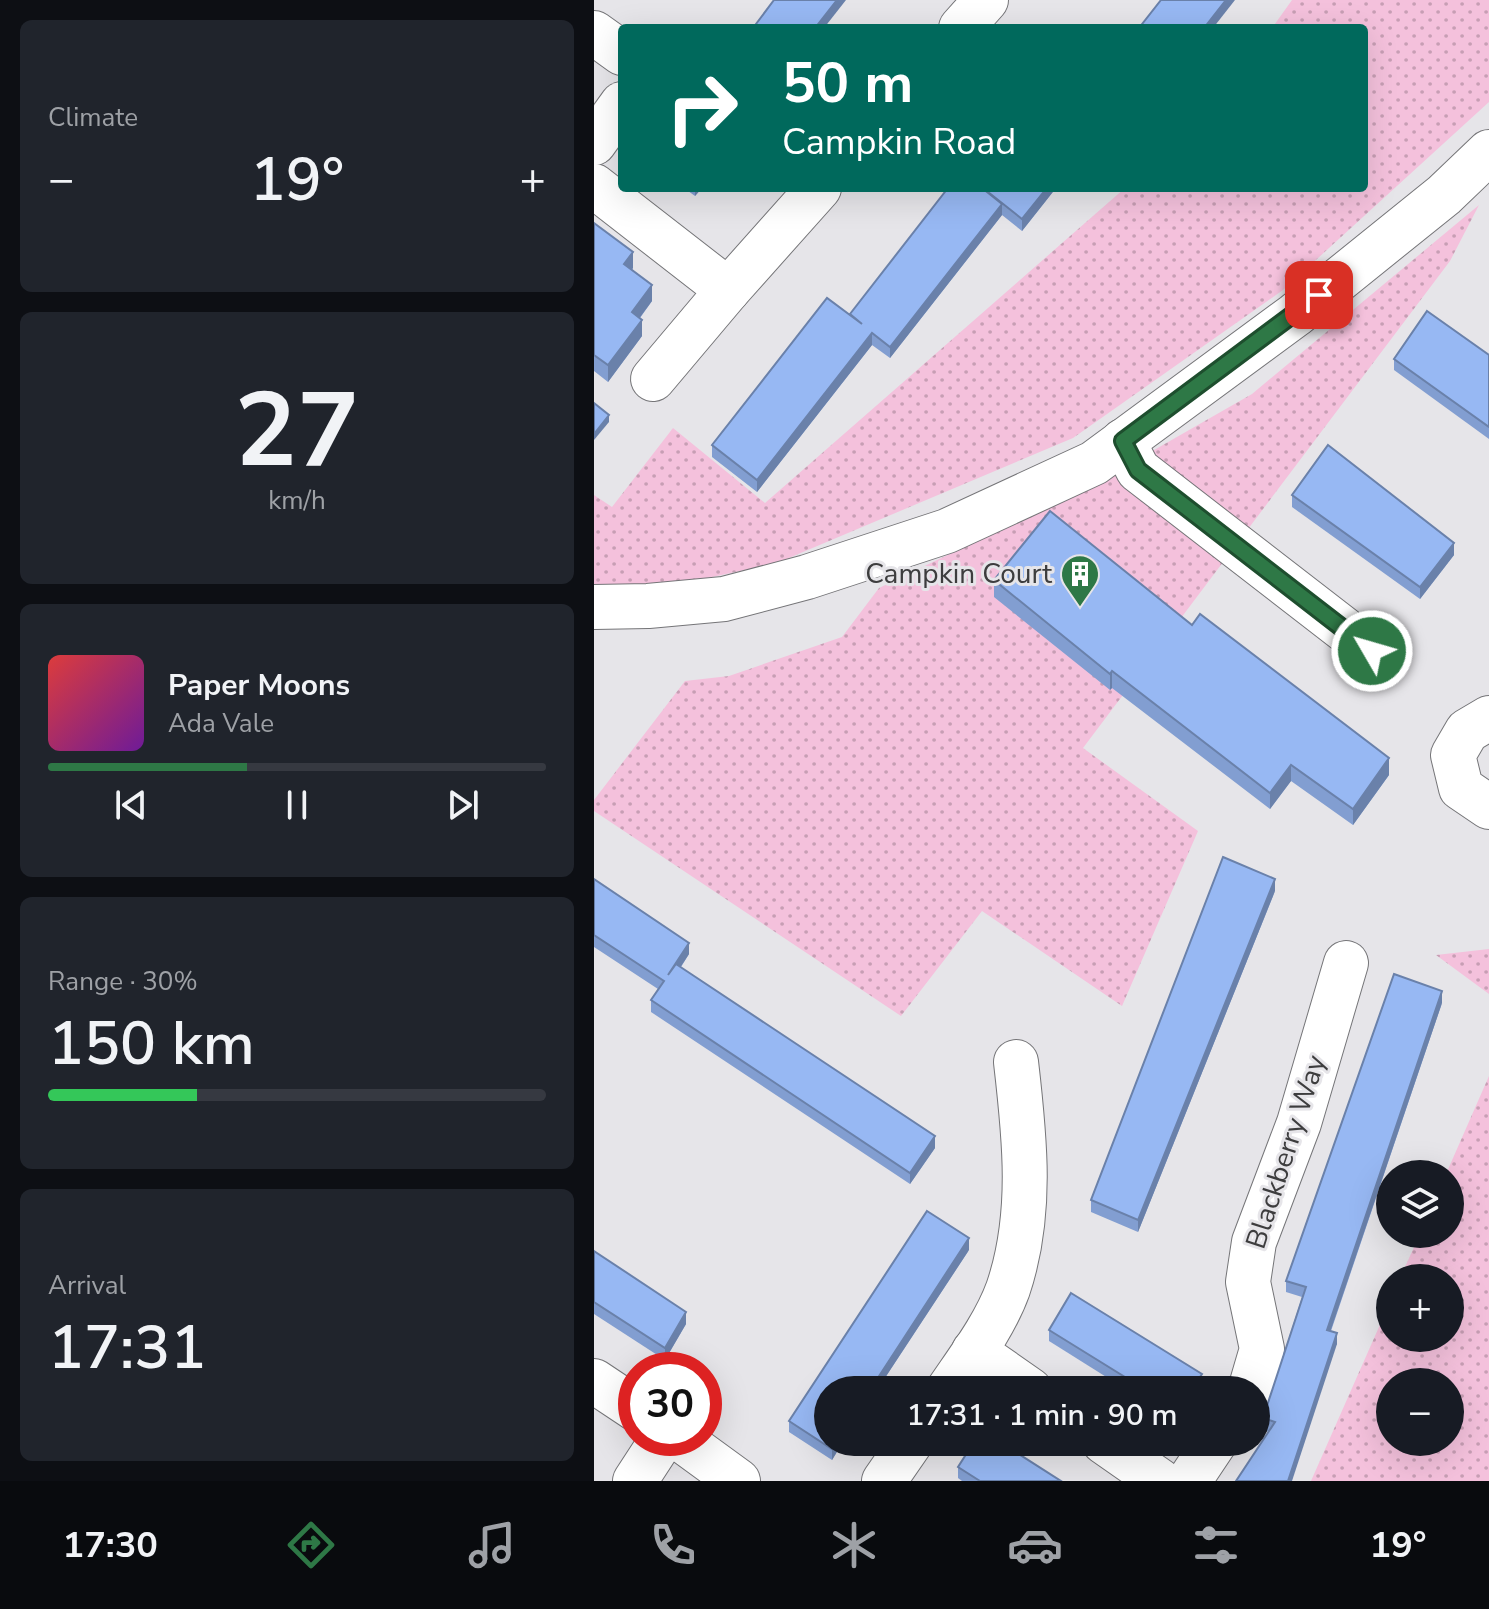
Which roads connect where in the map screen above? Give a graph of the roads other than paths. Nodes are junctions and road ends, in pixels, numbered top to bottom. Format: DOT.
graph roads {
  1 [pos="986,0"];
  2 [pos="965,24"];
  3 [pos="594,33"];
  4 [pos="618,50"];
  5 [pos="618,110"];
  6 [pos="594,143"];
  7 [pos="1489,152"];
  8 [pos="594,186"];
  9 [pos="815,192"];
  10 [pos="728,290"];
  11 [pos="653,379"];
  12 [pos="1123,441"];
  13 [pos="594,607"];
  14 [pos="1372,651"];
  15 [pos="1489,718"];
  16 [pos="1489,807"];
  17 [pos="1346,963"];
  18 [pos="1016,1062"];
  19 [pos="974,1351"];
  20 [pos="957,1376"];
  21 [pos="1010,1376"];
  22 [pos="1254,1376"];
  23 [pos="594,1381"];
  24 [pos="618,1397"];
  25 [pos="651,1456"];
  26 [pos="704,1456"];
  27 [pos="901,1456"];
  28 [pos="1124,1456"];
  29 [pos="1206,1456"];
  30 [pos="635,1481"];
  31 [pos="738,1481"];
  32 [pos="884,1481"];
  33 [pos="1160,1481"];
  34 [pos="1189,1481"];
  1 -- 2 [label="street"];
  3 -- 4 [label="street"];
  5 -- 6 [label="street"];
  7 -- 12 [label="street"];
  8 -- 10 [label="street"];
  9 -- 10 [label="street"];
  10 -- 11 [label="street"];
  12 -- 13 [label="street"];
  12 -- 14 [label="street"];
  15 -- 16 [label="street"];
  17 -- 22 [label="street, Blackberry Way"];
  18 -- 19 [label="street"];
  19 -- 20 [label="street"];
  19 -- 21 [label="street"];
  23 -- 24 [label="street"];
  25 -- 30 [label="street"];
  26 -- 31 [label="street"];
  27 -- 32 [label="street"];
  28 -- 33 [label="street"];
  29 -- 34 [label="street"];
}
